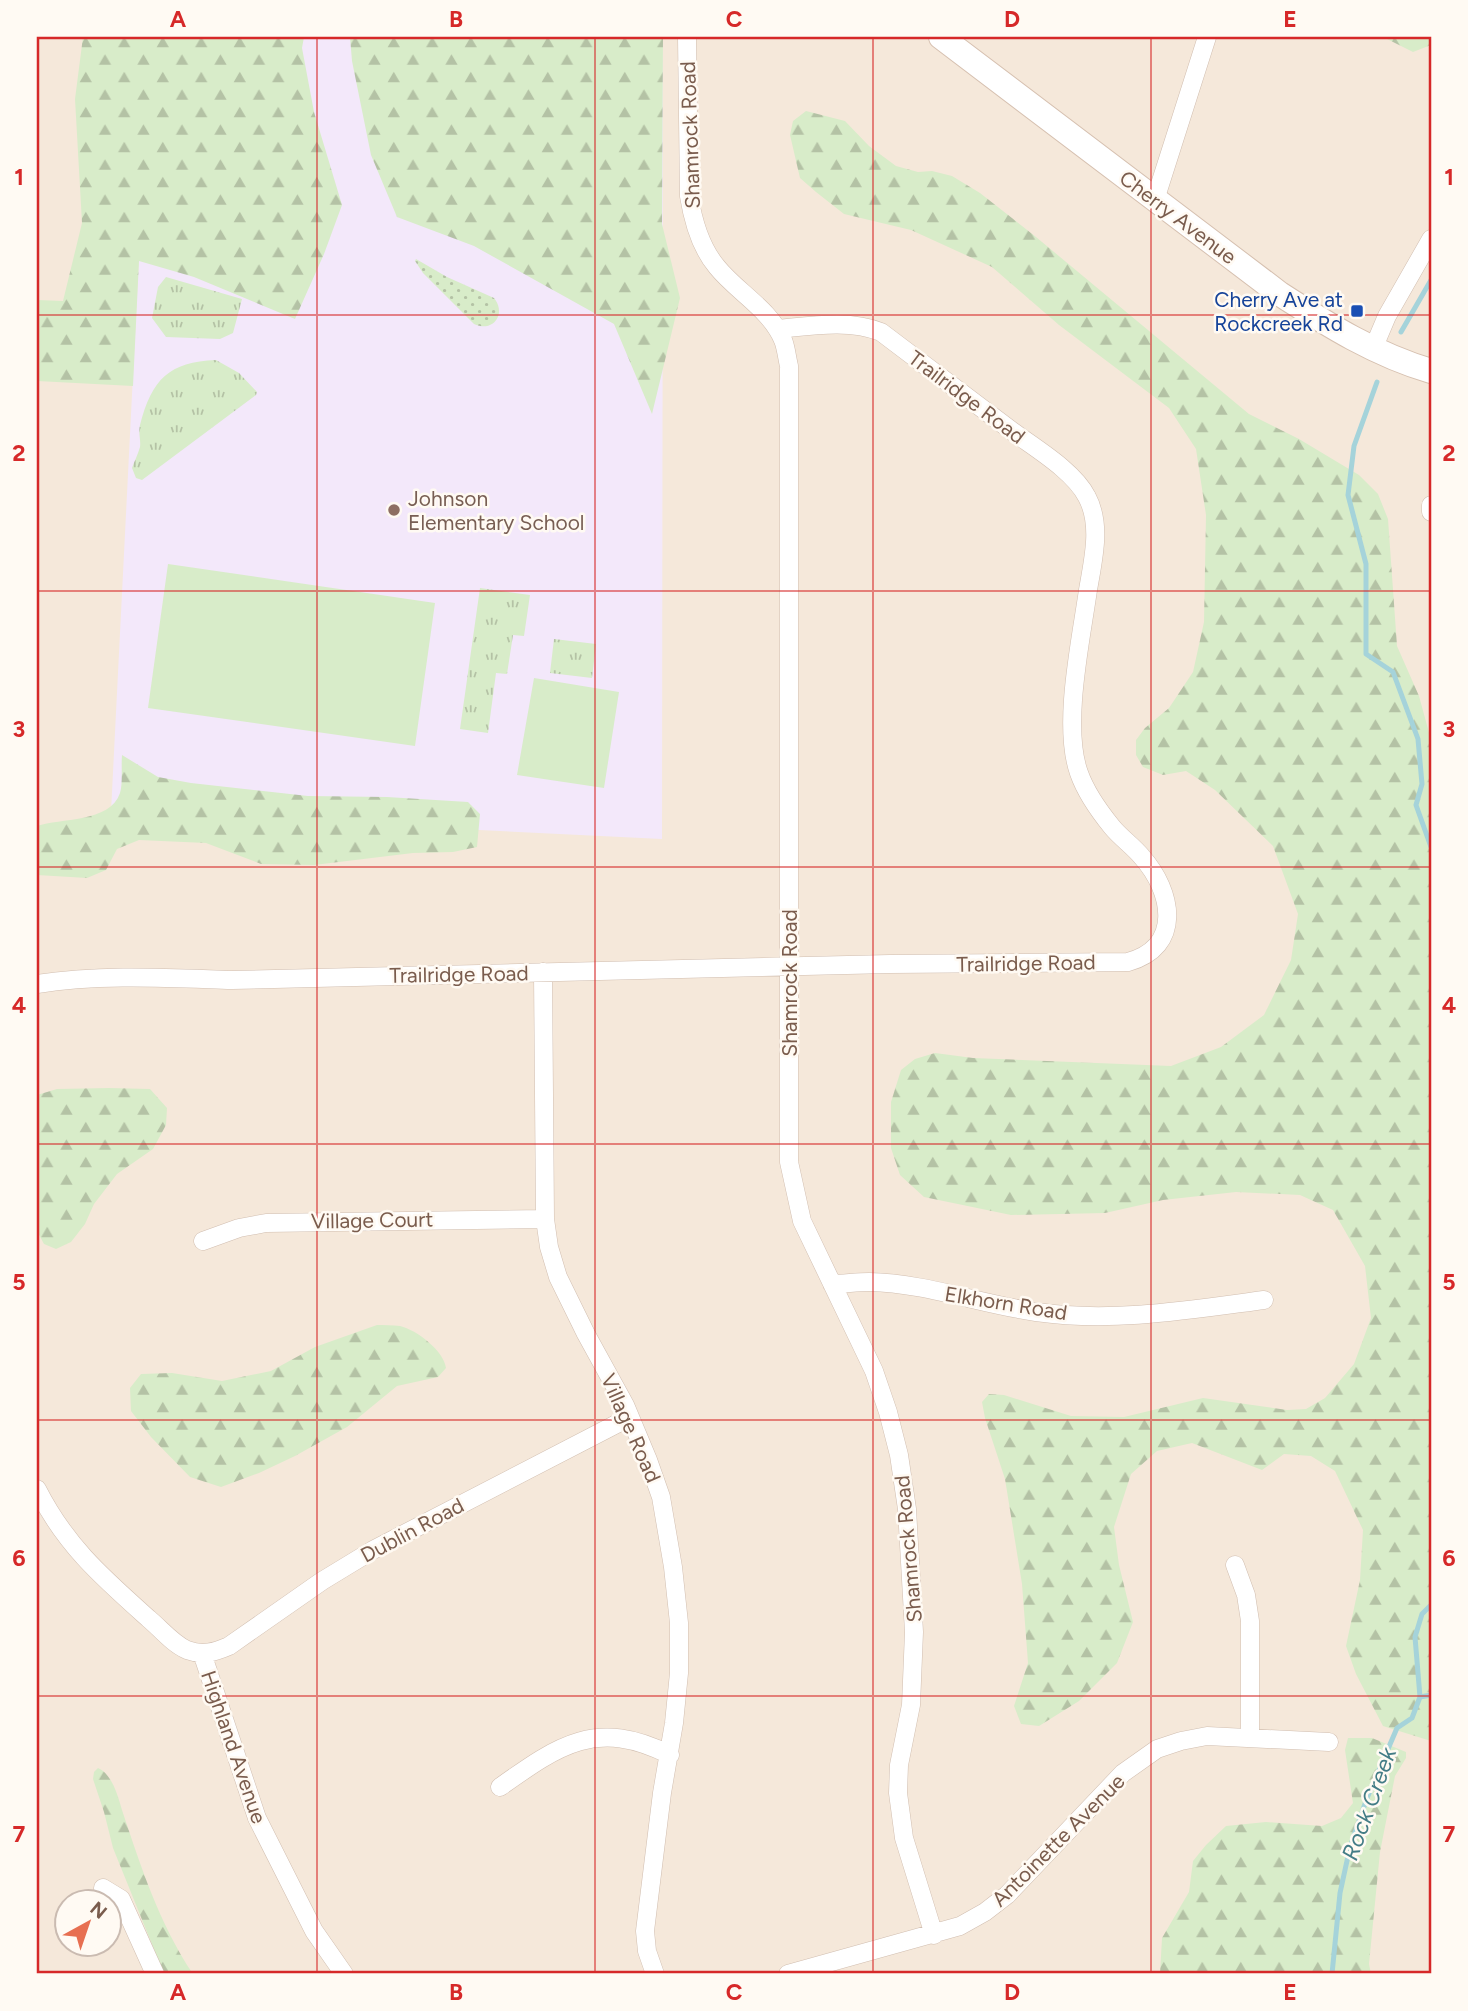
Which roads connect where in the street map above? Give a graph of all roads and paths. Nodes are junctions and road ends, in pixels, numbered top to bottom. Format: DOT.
graph roads {
  1 [pos="687,37"];
  2 [pos="941,37"];
  3 [pos="1207,37"];
  4 [pos="1155,201"];
  5 [pos="1431,239"];
  6 [pos="777,329"];
  7 [pos="1373,349"];
  8 [pos="1431,371"];
  9 [pos="1431,505"];
  10 [pos="1431,512"];
  11 [pos="789,967"];
  12 [pos="543,972"];
  13 [pos="37,984"];
  14 [pos="545,1219"];
  15 [pos="203,1241"];
  16 [pos="832,1284"];
  17 [pos="1264,1300"];
  18 [pos="630,1417"];
  19 [pos="37,1489"];
  20 [pos="1235,1565"];
  21 [pos="202,1653"];
  22 [pos="1250,1737"];
  23 [pos="1329,1742"];
  24 [pos="670,1755"];
  25 [pos="500,1787"];
  26 [pos="122,1901"];
  27 [pos="934,1935"];
  28 [pos="155,1974"];
  29 [pos="344,1974"];
  30 [pos="655,1974"];
  31 [pos="788,1974"];
  1 -- 6 [label="street, Shamrock Road"];
  2 -- 4 [label="street, Cherry Avenue"];
  3 -- 4 [label="street"];
  4 -- 7 [label="street, Cherry Avenue"];
  5 -- 7 [label="street"];
  6 -- 11 [label="street, Shamrock Road"];
  6 -- 11 [label="street, Trailridge Road"];
  7 -- 8 [label="street, Cherry Avenue"];
  9 -- 10 [label="street"];
  11 -- 12 [label="street, Trailridge Road"];
  11 -- 16 [label="street, Shamrock Road"];
  12 -- 13 [label="street, Trailridge Road"];
  12 -- 14 [label="street, Village Road"];
  14 -- 15 [label="street, Village Court"];
  14 -- 18 [label="street, Village Road"];
  16 -- 17 [label="street, Elkhorn Road"];
  16 -- 27 [label="street, Shamrock Road"];
  18 -- 21 [label="street, Dublin Road"];
  18 -- 24 [label="street, Village Road"];
  19 -- 21 [label="street, Highland Avenue"];
  20 -- 22 [label="street"];
  21 -- 29 [label="street, Highland Avenue"];
  22 -- 23 [label="street, Antoinette Avenue"];
  22 -- 27 [label="street, Antoinette Avenue"];
  24 -- 25 [label="street"];
  24 -- 30 [label="street, Village Road"];
  26 -- 28 [label="street"];
  27 -- 31 [label="street, Antoinette Avenue"];
}
